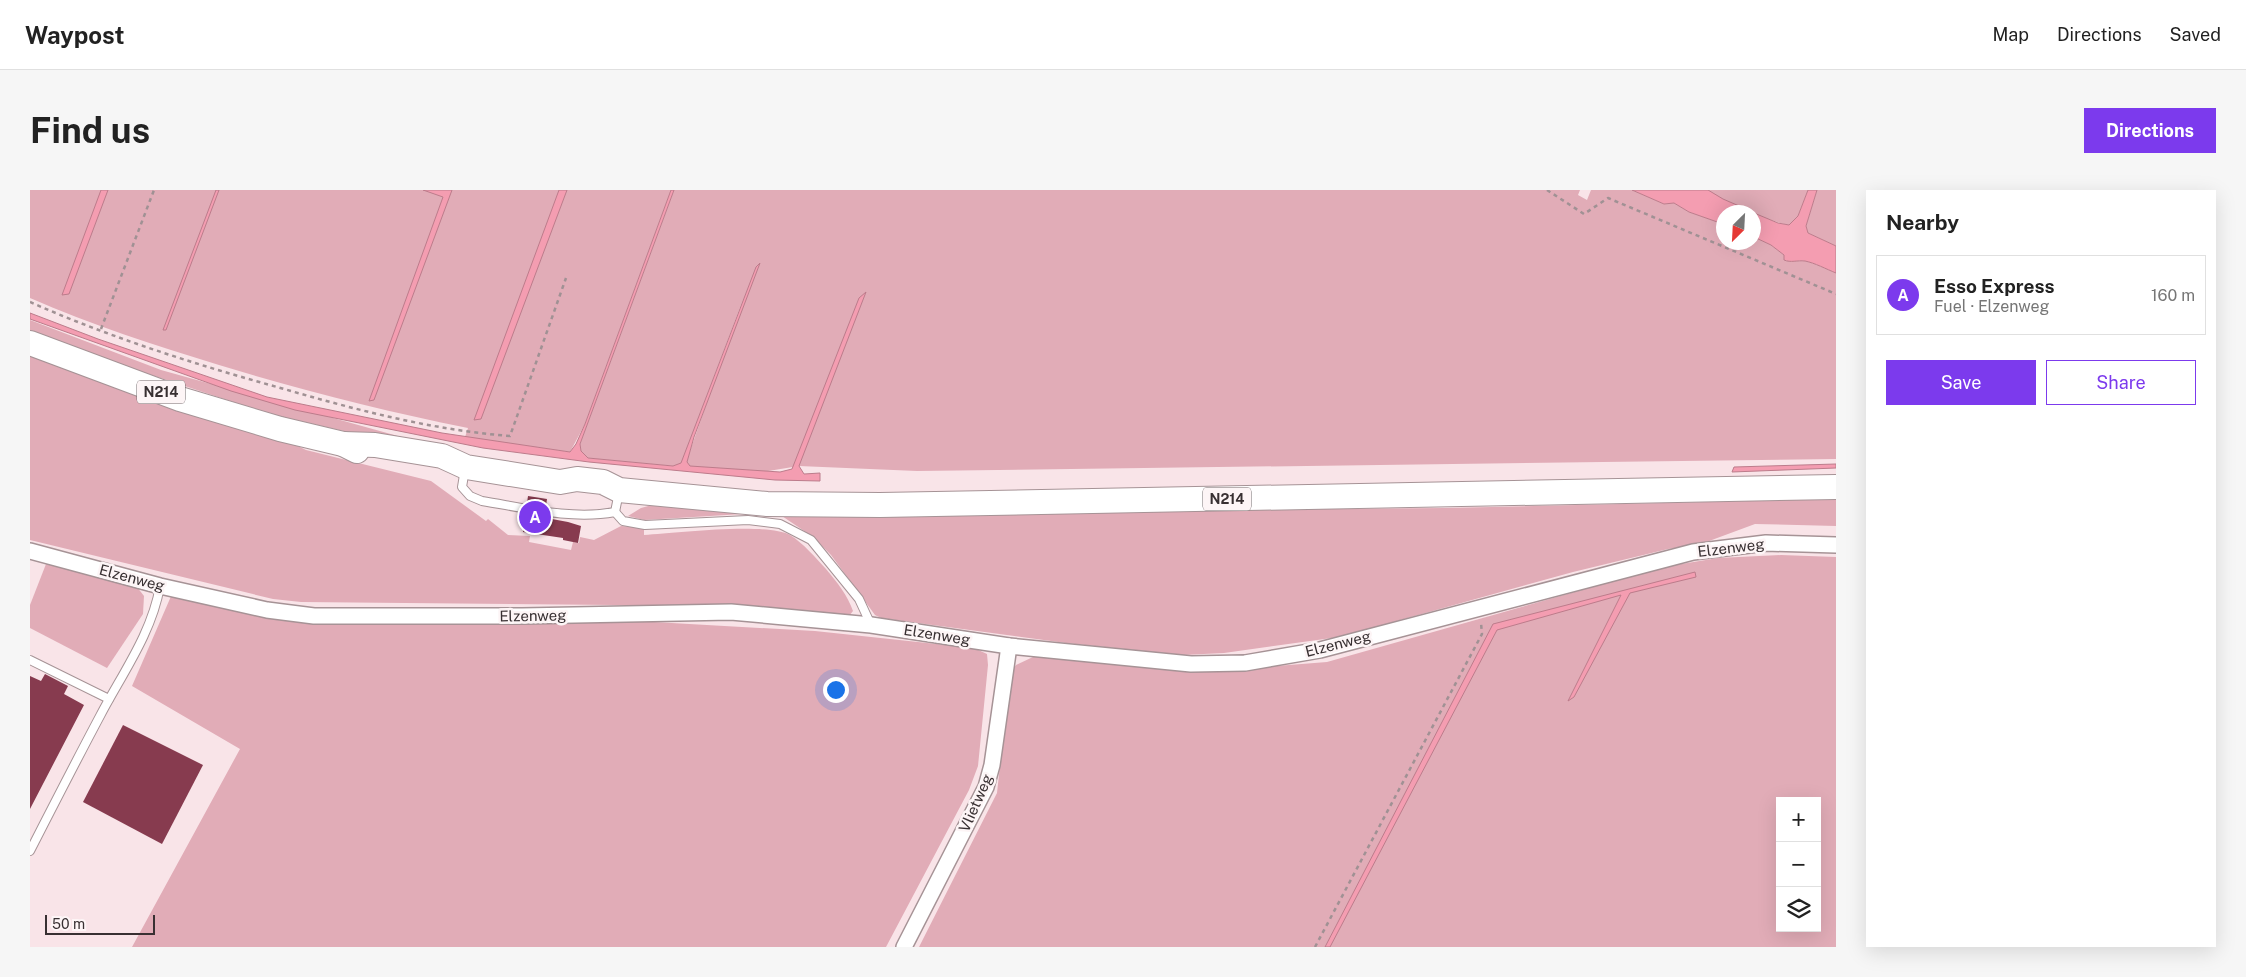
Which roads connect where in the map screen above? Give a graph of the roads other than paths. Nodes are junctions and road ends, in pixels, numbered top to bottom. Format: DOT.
graph roads {
  1 [pos="30,343"];
  2 [pos="466,467"];
  3 [pos="1836,487"];
  4 [pos="617,501"];
  5 [pos="1836,545"];
  6 [pos="30,551"];
  7 [pos="160,586"];
  8 [pos="871,625"];
  9 [pos="1009,646"];
  10 [pos="30,660"];
  11 [pos="109,700"];
  12 [pos="30,851"];
  13 [pos="904,947"];
  1 -- 2 [label="main road, N214"];
  2 -- 4 [label="main road, N214"];
  2 -- 4 [label="lane"];
  3 -- 4 [label="main road, N214"];
  4 -- 8 [label="lane"];
  5 -- 9 [label="street, Elzenweg"];
  6 -- 7 [label="street, Elzenweg"];
  7 -- 8 [label="street, Elzenweg"];
  7 -- 11 [label="lane"];
  8 -- 9 [label="street, Elzenweg"];
  9 -- 13 [label="street, Vlietweg"];
  10 -- 11 [label="lane"];
  11 -- 12 [label="lane"];
}
